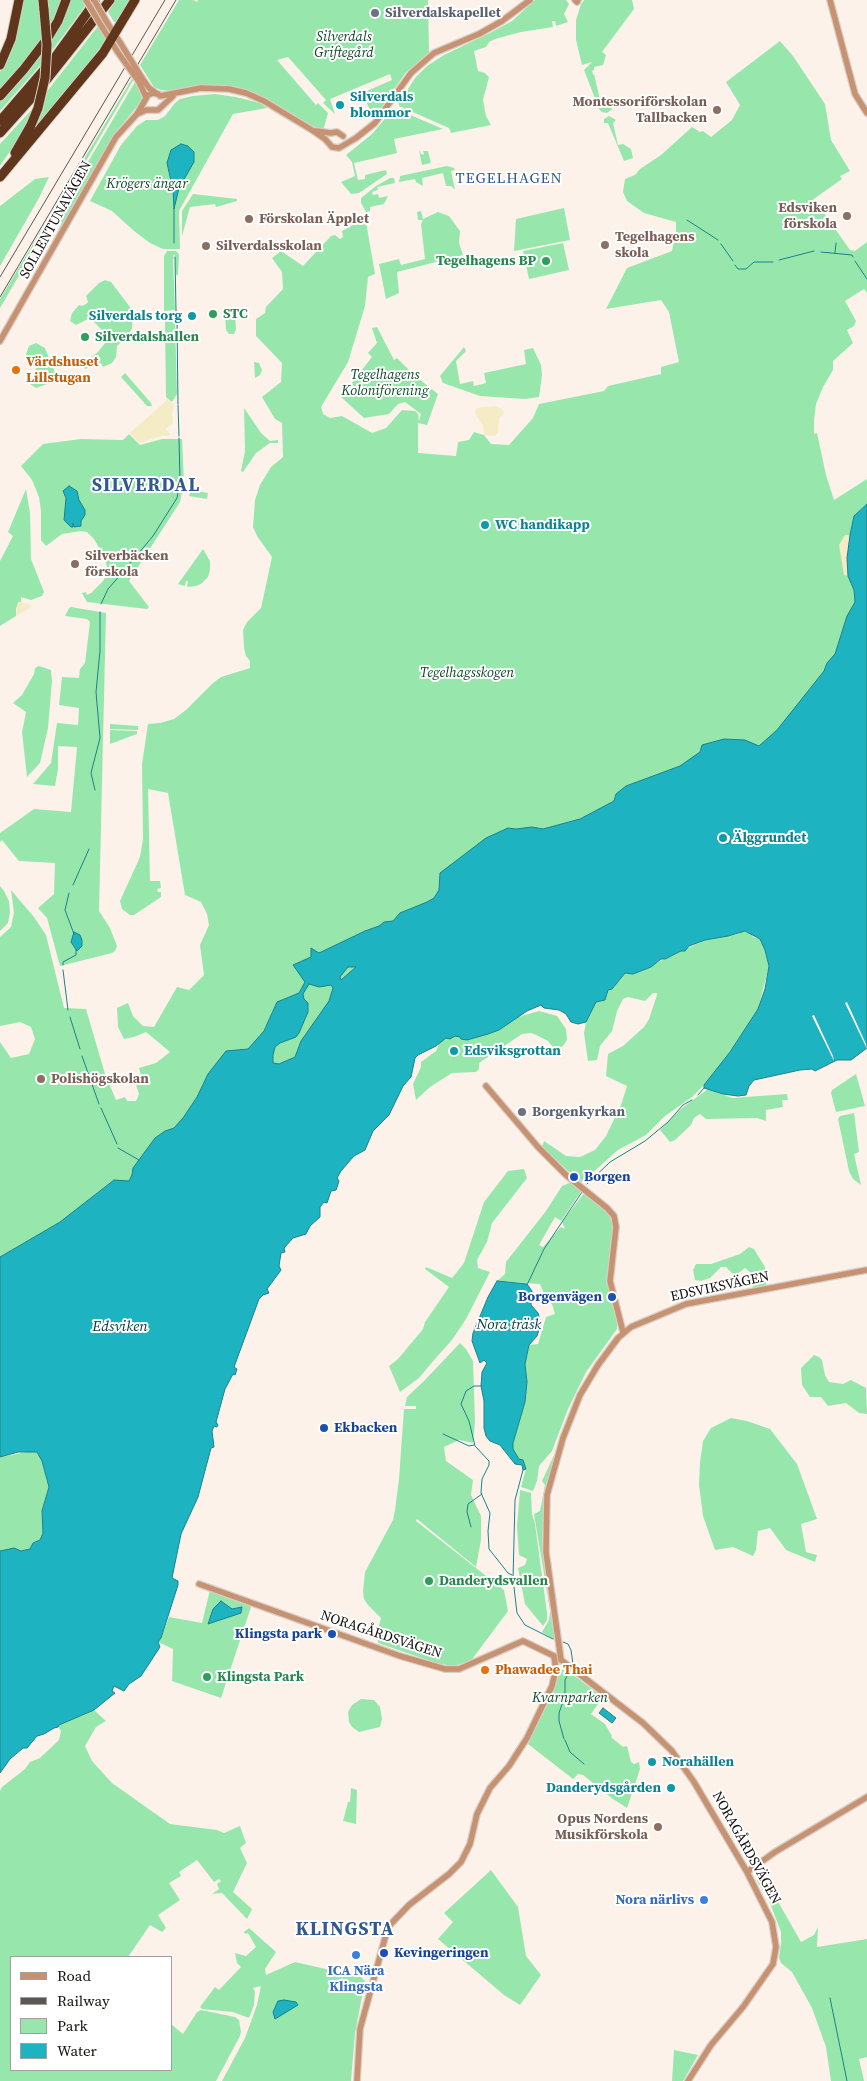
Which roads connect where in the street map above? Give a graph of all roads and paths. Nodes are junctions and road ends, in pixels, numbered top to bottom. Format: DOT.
graph roads {
  1 [pos="19,0"];
  2 [pos="66,0"];
  3 [pos="86,0"];
  4 [pos="95,0"];
  5 [pos="110,0"];
  6 [pos="136,0"];
  7 [pos="530,0"];
  8 [pos="830,0"];
  9 [pos="44,5"];
  10 [pos="113,38"];
  11 [pos="119,47"];
  12 [pos="103,53"];
  13 [pos="0,65"];
  14 [pos="141,80"];
  15 [pos="177,93"];
  16 [pos="159,95"];
  17 [pos="0,96"];
  18 [pos="145,100"];
  19 [pos="162,105"];
  20 [pos="149,110"];
  21 [pos="138,114"];
  22 [pos="867,114"];
  23 [pos="0,121"];
  24 [pos="312,130"];
  25 [pos="0,133"];
  26 [pos="331,133"];
  27 [pos="360,135"];
  28 [pos="343,136"];
  29 [pos="328,142"];
  30 [pos="342,145"];
  31 [pos="0,173"];
  32 [pos="0,177"];
  33 [pos="0,341"];
  34 [pos="486,1086"];
  35 [pos="867,1270"];
  36 [pos="623,1332"];
  37 [pos="199,1584"];
  38 [pos="557,1658"];
  39 [pos="867,1796"];
  40 [pos="747,1872"];
  41 [pos="357,2081"];
  42 [pos="688,2081"];
  1 -- 13 [label="highway"];
  2 -- 17 [label="highway"];
  3 -- 10 [label="street, bridge"];
  4 -- 10 [label="street, bridge"];
  4 -- 23 [label="highway"];
  5 -- 25 [label="highway"];
  6 -- 10 [label="highway"];
  7 -- 27 [label="street"];
  8 -- 22 [label="street"];
  9 -- 31 [label="highway, bridge"];
  10 -- 11 [label="street"];
  10 -- 12 [label="highway"];
  11 -- 12 [label="highway"];
  11 -- 14 [label="street, bridge"];
  12 -- 32 [label="highway"];
  14 -- 16 [label="street"];
  14 -- 18 [label="street"];
  15 -- 16 [label="street, SOLLENTUNAVÄGEN"];
  15 -- 19 [label="street, SOLLENTUNAVÄGEN"];
  15 -- 24 [label="street, SOLLENTUNAVÄGEN"];
  16 -- 18 [label="street, SOLLENTUNAVÄGEN"];
  16 -- 19 [label="street"];
  18 -- 20 [label="street"];
  18 -- 21 [label="street, SOLLENTUNAVÄGEN"];
  19 -- 20 [label="street, SOLLENTUNAVÄGEN"];
  20 -- 21 [label="street, SOLLENTUNAVÄGEN"];
  21 -- 33 [label="street, SOLLENTUNAVÄGEN"];
  24 -- 26 [label="street, SOLLENTUNAVÄGEN"];
  24 -- 29 [label="street, SOLLENTUNAVÄGEN"];
  26 -- 28 [label="street"];
  26 -- 29 [label="street"];
  27 -- 28 [label="street"];
  27 -- 30 [label="street"];
  28 -- 30 [label="street"];
  29 -- 30 [label="street"];
  34 -- 36 [label="street"];
  35 -- 36 [label="street, EDSVIKSVÄGEN"];
  36 -- 38 [label="street, EDSVIKSVÄGEN"];
  37 -- 38 [label="street, NORAGÅRDSVÄGEN"];
  38 -- 40 [label="street, NORAGÅRDSVÄGEN"];
  38 -- 41 [label="street, EDSVIKSVÄGEN"];
  39 -- 40 [label="street"];
  40 -- 42 [label="street, NORAGÅRDSVÄGEN"];
}
